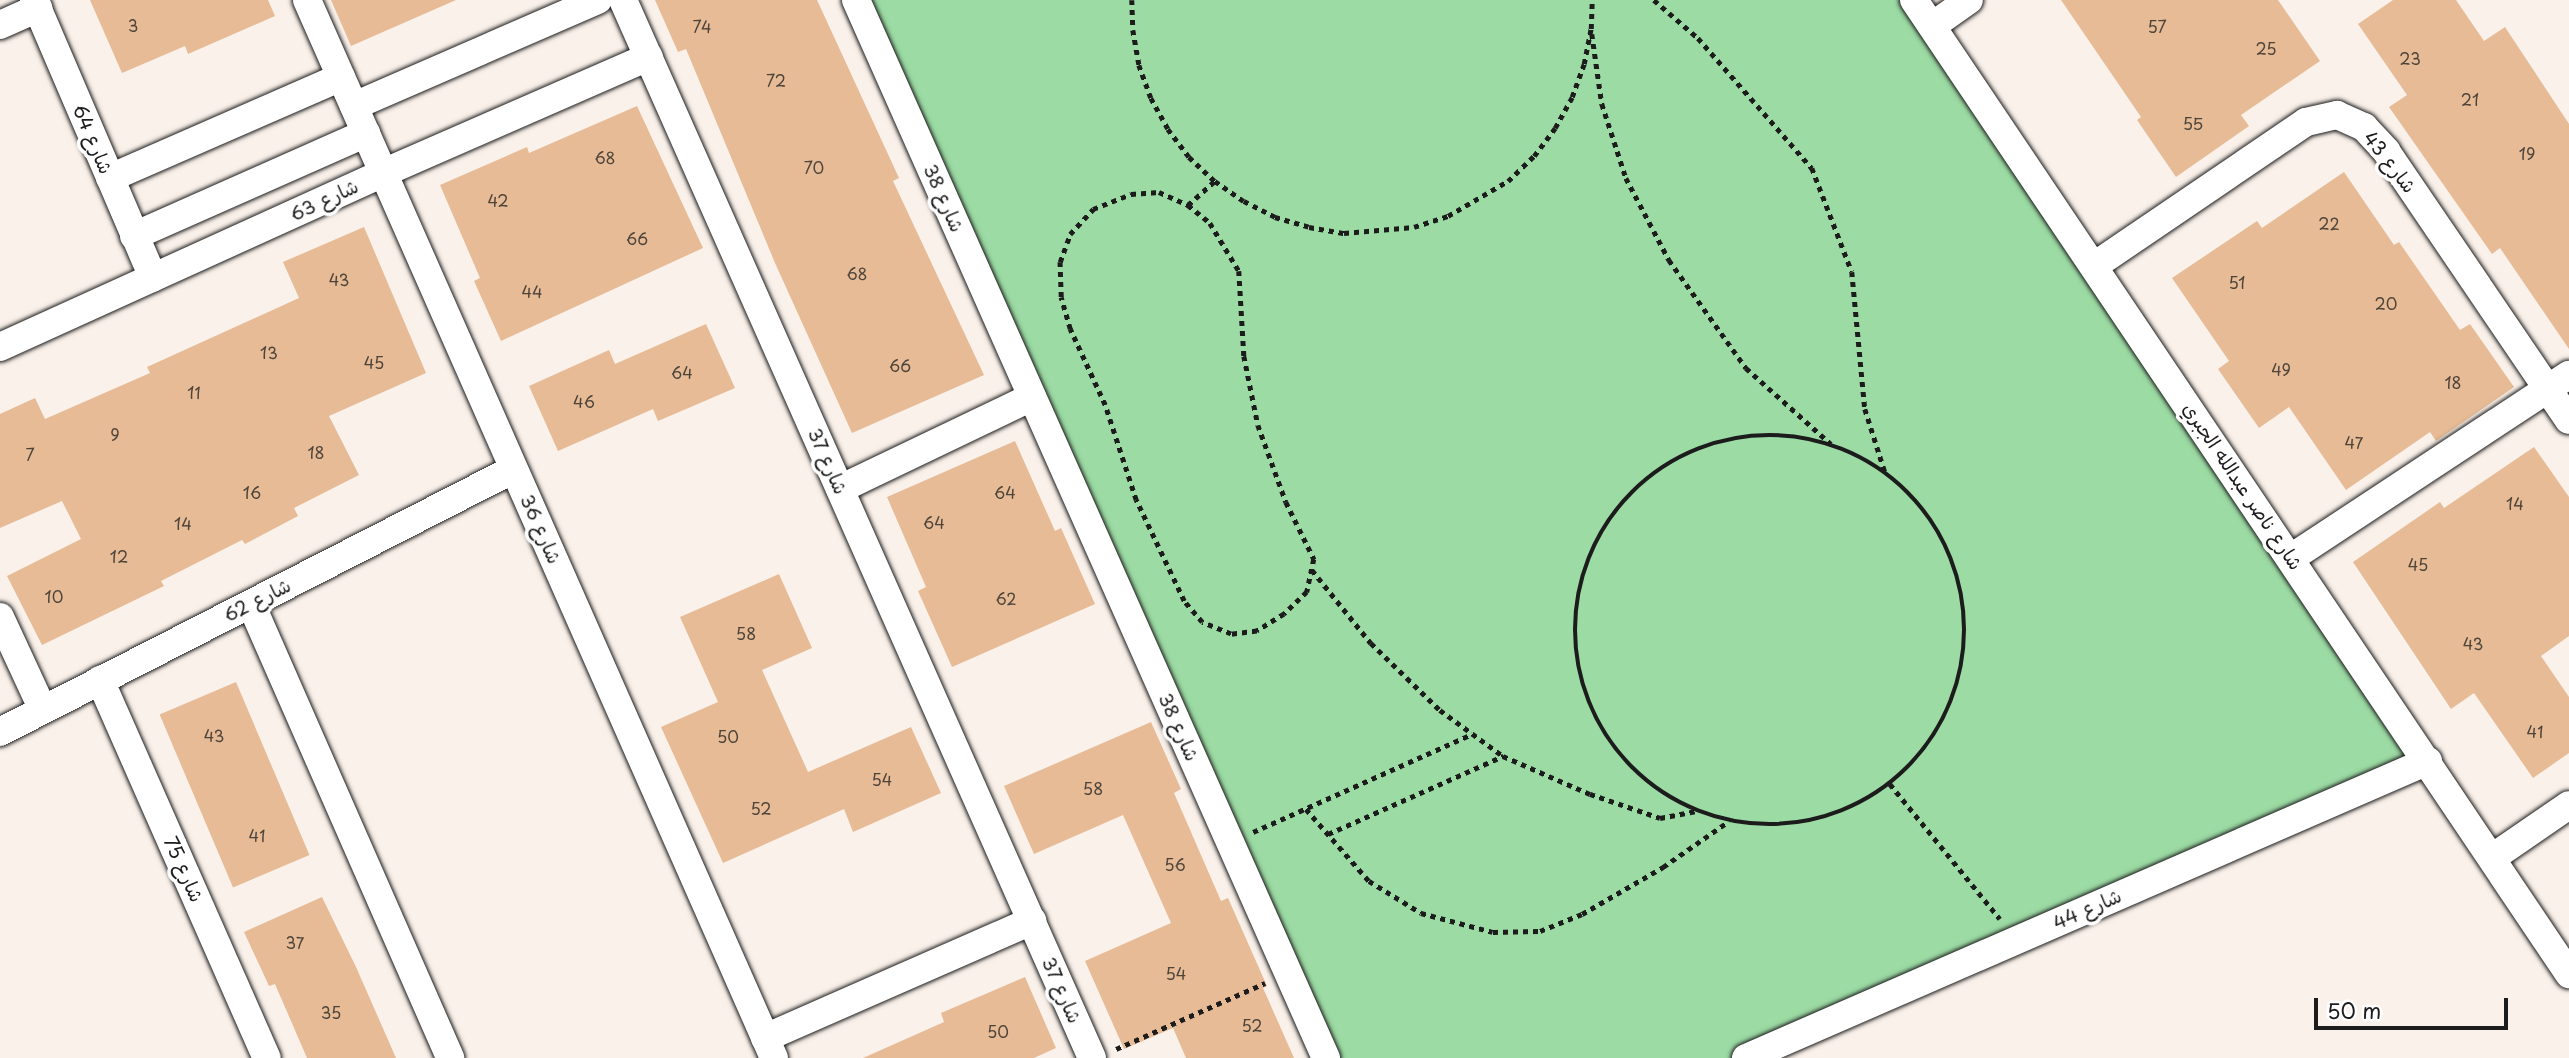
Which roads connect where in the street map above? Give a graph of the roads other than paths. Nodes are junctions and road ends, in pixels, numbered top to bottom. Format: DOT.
graph roads {
  1 [pos="307,0"];
  2 [pos="598,0"];
  3 [pos="623,0"];
  4 [pos="856,0"];
  5 [pos="1914,0"];
  6 [pos="1969,0"];
  7 [pos="36,4"];
  8 [pos="0,24"];
  9 [pos="1932,26"];
  10 [pos="649,57"];
  11 [pos="341,77"];
  12 [pos="354,106"];
  13 [pos="366,133"];
  14 [pos="383,173"];
  15 [pos="110,178"];
  16 [pos="134,236"];
  17 [pos="2094,266"];
  18 [pos="153,278"];
  19 [pos="0,347"];
  20 [pos="2558,382"];
  21 [pos="1032,397"];
  22 [pos="2569,420"];
  23 [pos="514,469"];
  24 [pos="840,489"];
  25 [pos="2291,558"];
  26 [pos="251,604"];
  27 [pos="0,617"];
  28 [pos="100,680"];
  29 [pos="43,710"];
  30 [pos="0,732"];
  31 [pos="2428,761"];
  32 [pos="2569,804"];
  33 [pos="2492,858"];
  34 [pos="1032,921"];
  35 [pos="2569,974"];
  36 [pos="770,1048"];
  37 [pos="1101,1055"];
  38 [pos="267,1058"];
  39 [pos="450,1058"];
  40 [pos="1326,1058"];
  41 [pos="1746,1058"];
  1 -- 11 [label="street, شارع 36"];
  2 -- 12 [label="street"];
  3 -- 10 [label="street, شارع 37"];
  4 -- 21 [label="street, شارع 38"];
  5 -- 9 [label="street, شارع ناصر عبدالله الجبري"];
  6 -- 9 [label="street"];
  7 -- 8 [label="street"];
  7 -- 15 [label="street, شارع 64"];
  9 -- 17 [label="street, شارع ناصر عبدالله الجبري"];
  10 -- 14 [label="street, شارع 63"];
  10 -- 24 [label="street, شارع 37"];
  11 -- 12 [label="street, شارع 36"];
  11 -- 15 [label="street"];
  12 -- 13 [label="street, شارع 36"];
  13 -- 14 [label="street, شارع 36"];
  13 -- 16 [label="street"];
  14 -- 18 [label="street, شارع 63"];
  14 -- 23 [label="street, شارع 36"];
  15 -- 16 [label="street, شارع 64"];
  16 -- 18 [label="street, شارع 64"];
  17 -- 20 [label="street, شارع 43"];
  17 -- 25 [label="street, شارع ناصر عبدالله الجبري"];
  18 -- 19 [label="street, شارع 63"];
  20 -- 22 [label="street, شارع 43"];
  20 -- 25 [label="street"];
  21 -- 24 [label="street"];
  21 -- 40 [label="street, شارع 38"];
  23 -- 26 [label="street, شارع 62"];
  23 -- 36 [label="street, شارع 36"];
  24 -- 34 [label="street, شارع 37"];
  25 -- 31 [label="street, شارع ناصر عبدالله الجبري"];
  26 -- 28 [label="street, شارع 62"];
  26 -- 39 [label="street"];
  27 -- 29 [label="street"];
  28 -- 29 [label="street, شارع 62"];
  28 -- 38 [label="street, شارع 75"];
  29 -- 30 [label="street, شارع 62"];
  31 -- 33 [label="street, شارع ناصر عبدالله الجبري"];
  31 -- 41 [label="street, شارع 44"];
  32 -- 33 [label="street"];
  33 -- 35 [label="street, شارع ناصر عبدالله الجبري"];
  34 -- 36 [label="street"];
  34 -- 37 [label="street, شارع 37"];
}
